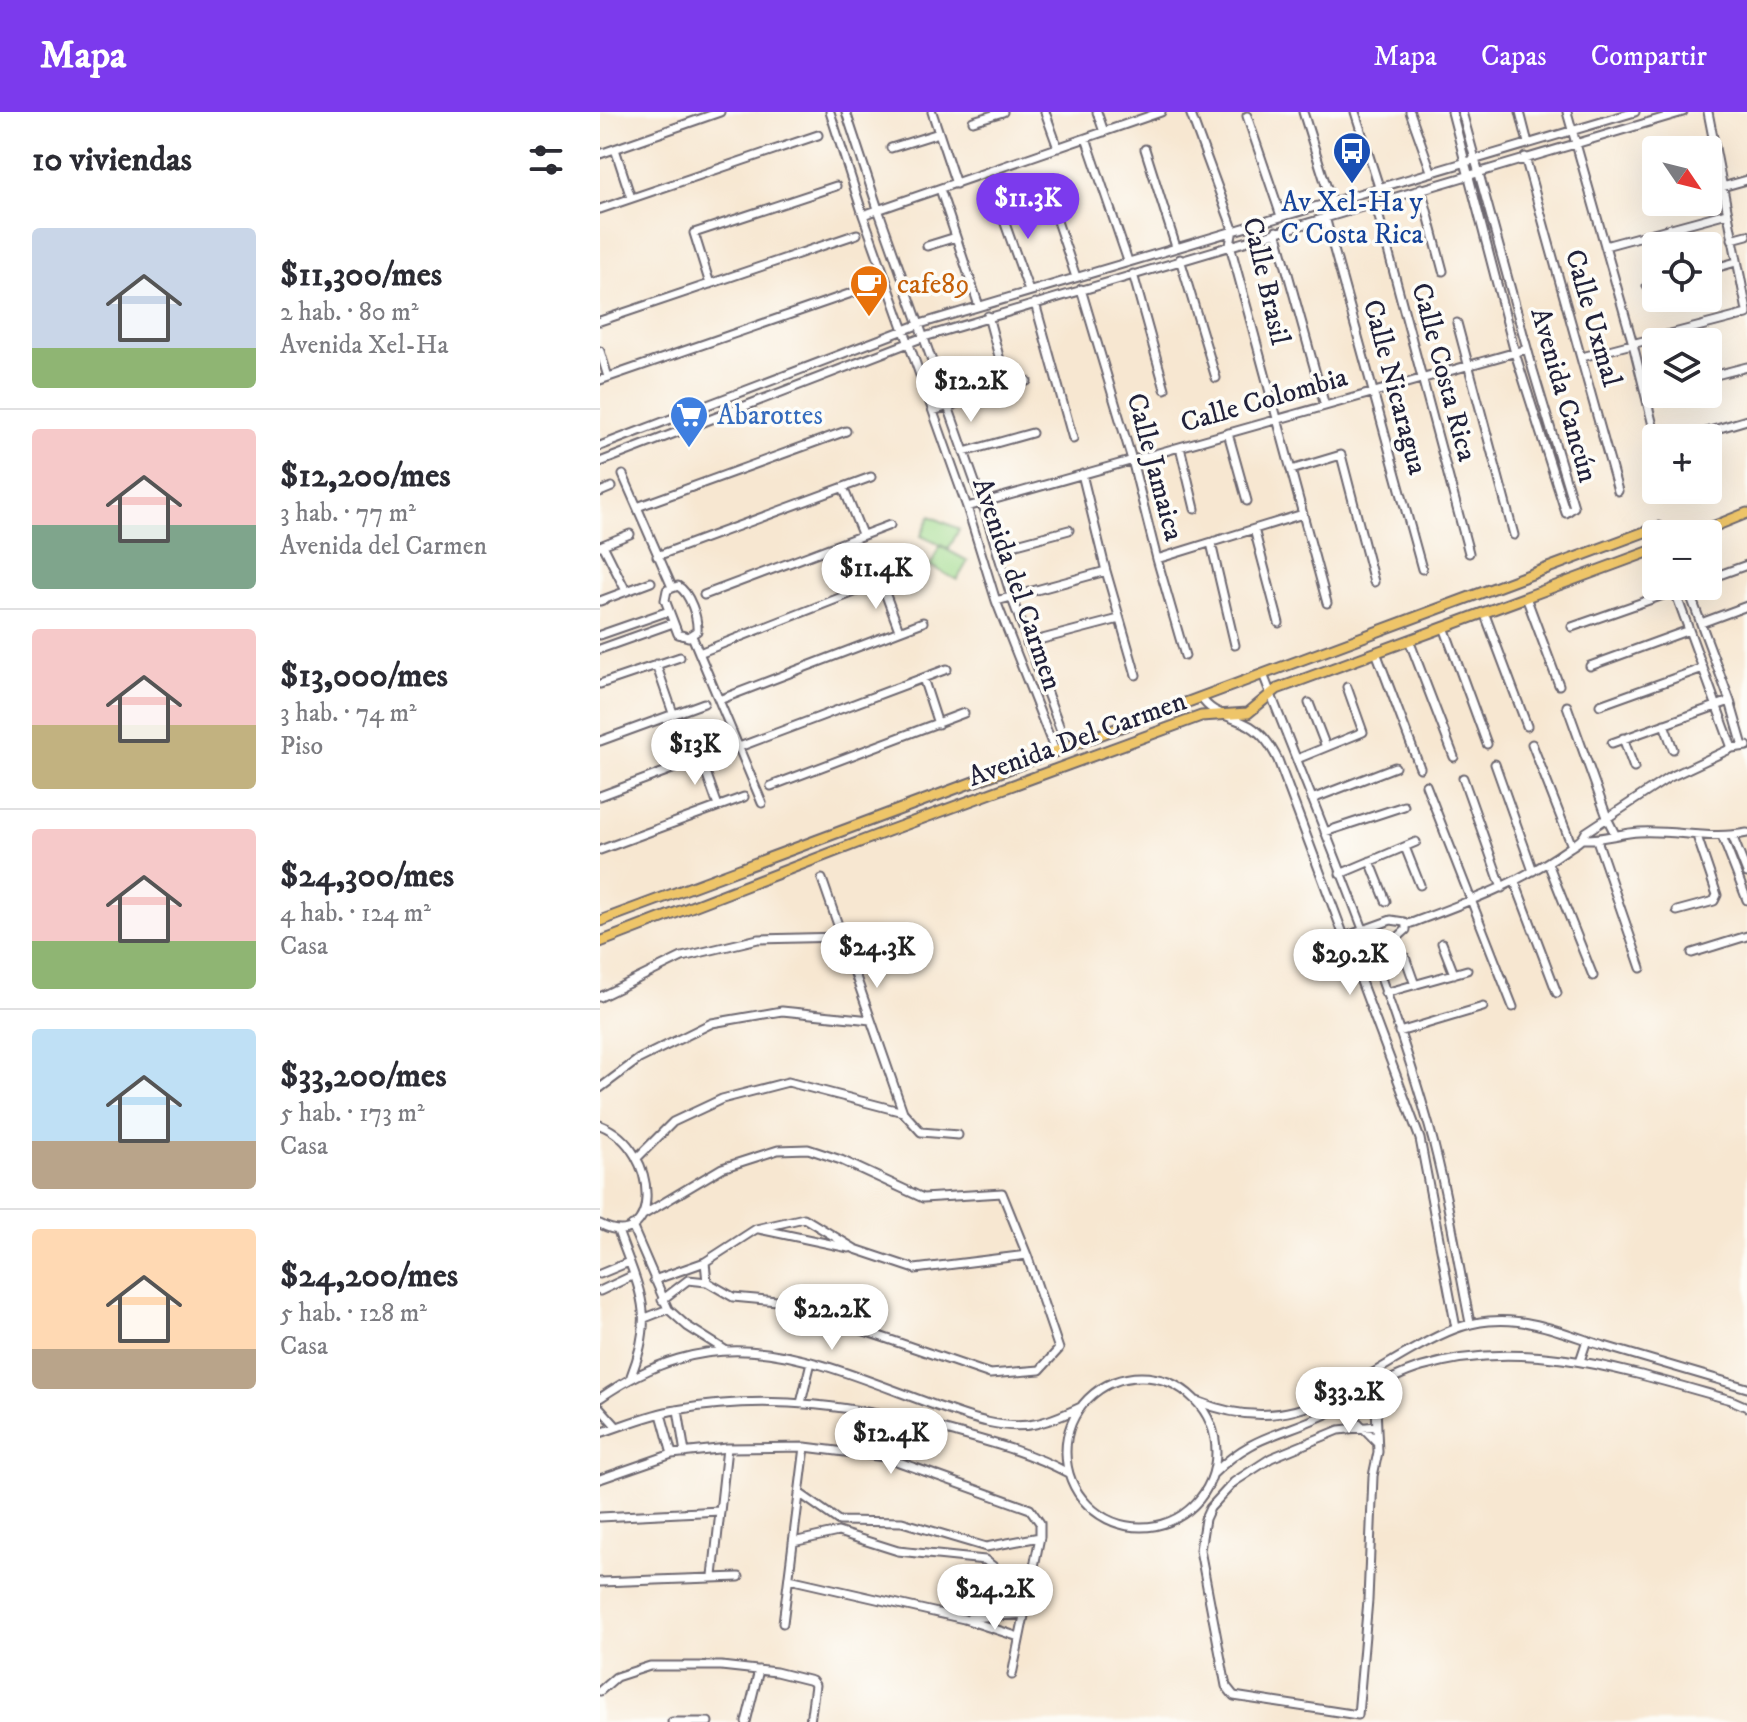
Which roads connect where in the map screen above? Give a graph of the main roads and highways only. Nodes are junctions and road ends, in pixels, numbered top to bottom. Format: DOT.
graph roads {
  1 [pos="1747,513"];
  2 [pos="1722,523"];
  3 [pos="1642,533"];
  4 [pos="1642,553"];
  5 [pos="1583,554"];
  6 [pos="1589,574"];
  7 [pos="876,817"];
  8 [pos="888,831"];
  9 [pos="722,876"];
  10 [pos="729,894"];
  11 [pos="600,921"];
  12 [pos="600,942"];
  1 -- 2 [label="main road"];
  3 -- 5 [label="main road, Avenida Del Carmen"];
  4 -- 6 [label="main road, Avenida Del Carmen"];
  5 -- 6 [label="main road"];
  5 -- 7 [label="main road, Avenida Del Carmen"];
  6 -- 8 [label="main road, Avenida Del Carmen"];
  7 -- 8 [label="main road"];
  7 -- 9 [label="main road, Avenida Del Carmen"];
  8 -- 10 [label="main road, Avenida Del Carmen"];
  9 -- 10 [label="main road"];
  9 -- 11 [label="main road, Avenida Del Carmen"];
  10 -- 12 [label="main road, Avenida Del Carmen"];
}
